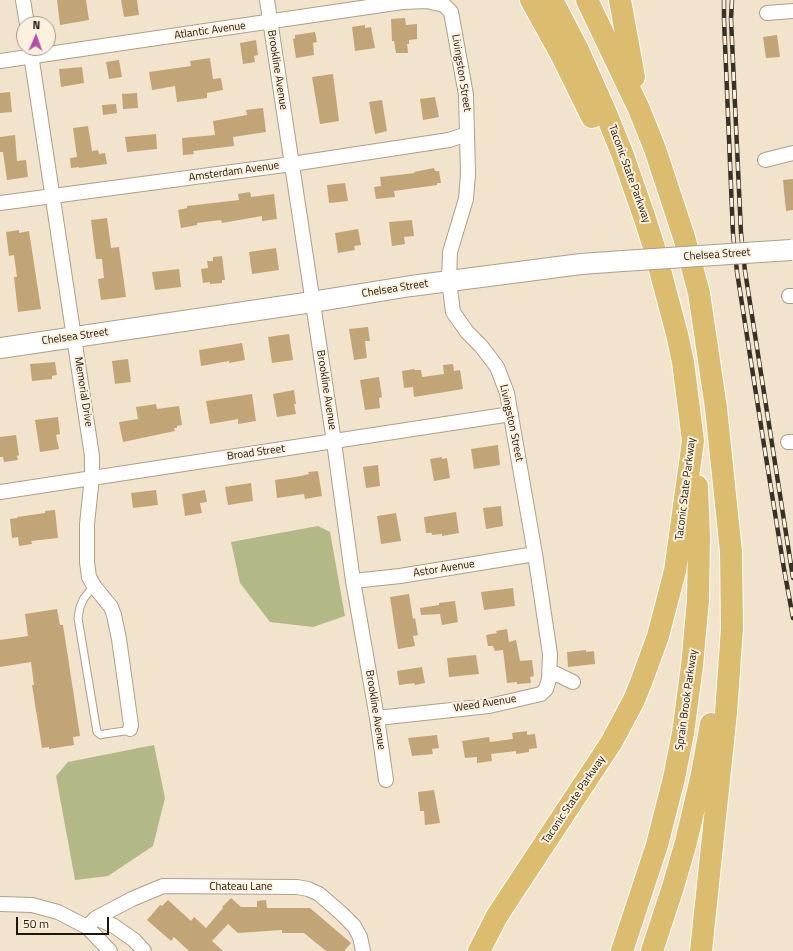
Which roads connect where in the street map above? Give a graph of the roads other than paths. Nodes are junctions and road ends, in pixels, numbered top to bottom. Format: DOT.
graph roads {
  1 [pos="23,0"];
  2 [pos="267,0"];
  3 [pos="531,0"];
  4 [pos="552,0"];
  5 [pos="588,0"];
  6 [pos="620,0"];
  7 [pos="793,11"];
  8 [pos="767,13"];
  9 [pos="26,16"];
  10 [pos="270,22"];
  11 [pos="454,26"];
  12 [pos="56,49"];
  13 [pos="17,56"];
  14 [pos="32,56"];
  15 [pos="0,61"];
  16 [pos="640,112"];
  17 [pos="467,134"];
  18 [pos="793,153"];
  19 [pos="765,160"];
  20 [pos="292,164"];
  21 [pos="52,196"];
  22 [pos="0,204"];
  23 [pos="653,244"];
  24 [pos="792,249"];
  25 [pos="449,281"];
  26 [pos="312,302"];
  27 [pos="74,337"];
  28 [pos="0,348"];
  29 [pos="511,414"];
  30 [pos="693,440"];
  31 [pos="334,442"];
  32 [pos="722,459"];
  33 [pos="92,477"];
  34 [pos="0,492"];
  35 [pos="535,554"];
  36 [pos="353,580"];
  37 [pos="94,586"];
  38 [pos="550,671"];
  39 [pos="573,682"];
  40 [pos="378,718"];
  41 [pos="130,729"];
  42 [pos="386,780"];
  43 [pos="0,904"];
  44 [pos="92,923"];
  45 [pos="110,951"];
  46 [pos="144,951"];
  47 [pos="363,951"];
  48 [pos="479,951"];
  49 [pos="622,951"];
  50 [pos="652,951"];
  51 [pos="701,951"];
  1 -- 9 [label="street"];
  2 -- 10 [label="street, Brookline Avenue"];
  3 -- 23 [label="highway"];
  4 -- 23 [label="highway, Taconic State Parkway"];
  5 -- 16 [label="highway"];
  6 -- 16 [label="highway"];
  7 -- 8 [label="street"];
  10 -- 11 [label="street, Atlantic Avenue"];
  10 -- 12 [label="street, Atlantic Avenue"];
  10 -- 20 [label="street, Brookline Avenue"];
  11 -- 17 [label="street, Livingston Street"];
  13 -- 15 [label="street, Atlantic Avenue"];
  14 -- 21 [label="street, Memorial Drive"];
  16 -- 32 [label="highway"];
  17 -- 20 [label="street, Amsterdam Avenue"];
  17 -- 25 [label="street, Livingston Street"];
  18 -- 19 [label="street"];
  20 -- 21 [label="street, Amsterdam Avenue"];
  20 -- 26 [label="street, Brookline Avenue"];
  21 -- 22 [label="street, Amsterdam Avenue"];
  21 -- 27 [label="street, Memorial Drive"];
  23 -- 30 [label="highway, Taconic State Parkway"];
  24 -- 25 [label="street, Chelsea Street, bridge"];
  25 -- 26 [label="street, Chelsea Street"];
  25 -- 29 [label="street, Livingston Street"];
  26 -- 27 [label="street, Chelsea Street"];
  26 -- 31 [label="street, Brookline Avenue"];
  27 -- 28 [label="street, Chelsea Street"];
  27 -- 33 [label="street, Memorial Drive"];
  29 -- 31 [label="street, Broad Street"];
  29 -- 35 [label="street, Livingston Street"];
  30 -- 48 [label="highway, Taconic State Parkway"];
  30 -- 49 [label="highway, Sprain Brook Parkway"];
  31 -- 33 [label="street, Broad Street"];
  31 -- 36 [label="street, Brookline Avenue"];
  32 -- 50 [label="highway"];
  32 -- 51 [label="highway"];
  33 -- 34 [label="street, Broad Street"];
  33 -- 37 [label="street, Memorial Drive"];
  35 -- 36 [label="street, Astor Avenue"];
  35 -- 38 [label="street, Livingston Street"];
  36 -- 40 [label="street, Brookline Avenue"];
  37 -- 41 [label="street, Memorial Drive"];
  37 -- 41 [label="lane"];
  38 -- 39 [label="street"];
  38 -- 40 [label="street, Weed Avenue"];
  40 -- 42 [label="street, Brookline Avenue"];
  43 -- 44 [label="street"];
  44 -- 45 [label="street"];
  44 -- 46 [label="street"];
  44 -- 47 [label="street, Chateau Lane"];
}
